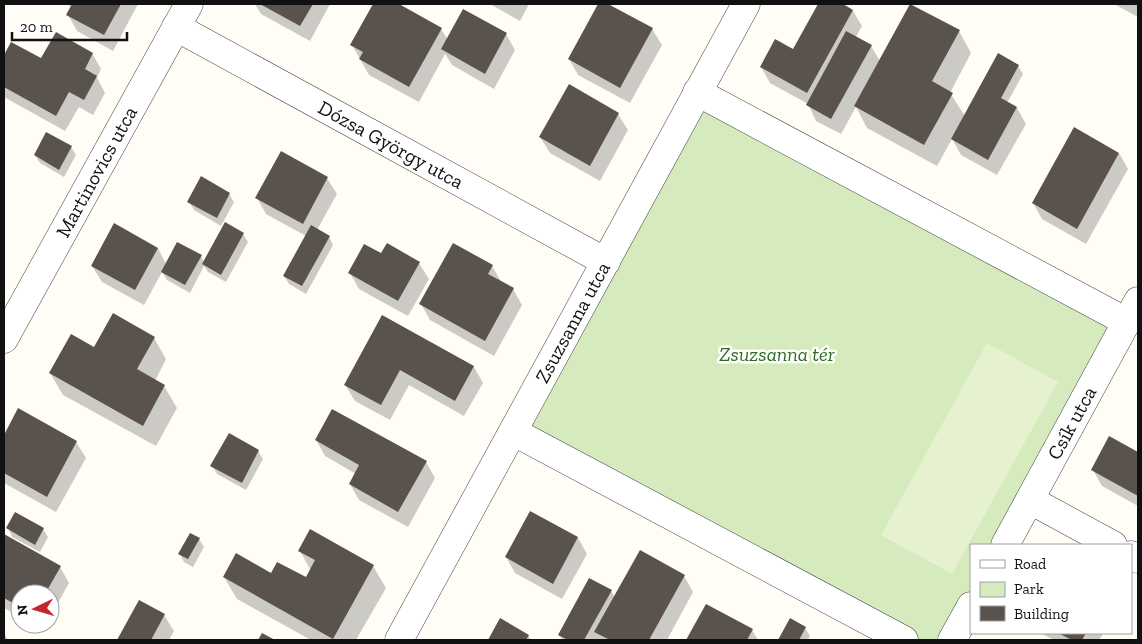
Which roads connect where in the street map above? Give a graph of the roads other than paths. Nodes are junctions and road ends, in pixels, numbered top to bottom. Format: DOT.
graph roads {
  1 [pos="189,4"];
  2 [pos="746,4"];
  3 [pos="176,27"];
  4 [pos="697,92"];
  5 [pos="606,262"];
  6 [pos="1132,312"];
  7 [pos="4,340"];
  8 [pos="514,432"];
  9 [pos="1030,500"];
  10 [pos="1006,544"];
  11 [pos="1111,544"];
  12 [pos="970,608"];
  13 [pos="399,640"];
  14 [pos="904,640"];
  15 [pos="952,640"];
  1 -- 3 [label="street, Martinovics utca"];
  2 -- 4 [label="street, Zsuzsanna utca"];
  3 -- 5 [label="street, Dózsa György utca"];
  3 -- 7 [label="street, Martinovics utca"];
  4 -- 5 [label="street, Zsuzsanna utca"];
  4 -- 6 [label="street"];
  5 -- 8 [label="street, Zsuzsanna utca"];
  6 -- 9 [label="street, Csík utca"];
  8 -- 13 [label="street, Zsuzsanna utca"];
  8 -- 14 [label="street"];
  9 -- 10 [label="street, Csík utca"];
  9 -- 11 [label="street"];
  12 -- 15 [label="street"];
}
